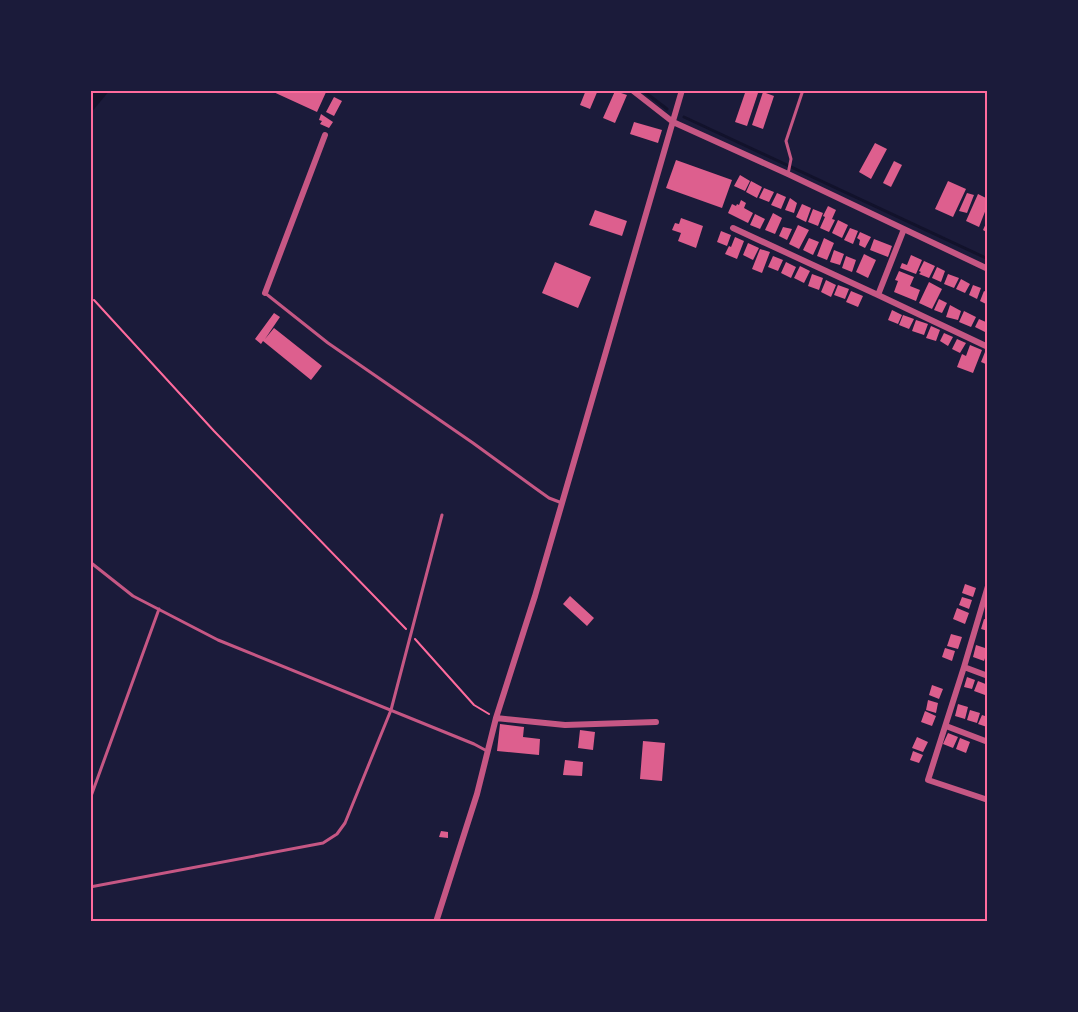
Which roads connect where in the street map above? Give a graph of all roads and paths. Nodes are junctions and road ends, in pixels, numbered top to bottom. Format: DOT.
graph roads {
  1 [pos="632,90"];
  2 [pos="682,90"];
  3 [pos="803,90"];
  4 [pos="673,122"];
  5 [pos="325,135"];
  6 [pos="788,173"];
  7 [pos="733,228"];
  8 [pos="904,229"];
  9 [pos="988,269"];
  10 [pos="265,293"];
  11 [pos="878,295"];
  12 [pos="94,300"];
  13 [pos="988,346"];
  14 [pos="562,503"];
  15 [pos="442,515"];
  16 [pos="90,562"];
  17 [pos="988,586"];
  18 [pos="985,608"];
  19 [pos="159,609"];
  20 [pos="411,634"];
  21 [pos="964,667"];
  22 [pos="988,676"];
  23 [pos="391,710"];
  24 [pos="496,718"];
  25 [pos="656,722"];
  26 [pos="946,726"];
  27 [pos="988,742"];
  28 [pos="487,751"];
  29 [pos="90,799"];
  30 [pos="988,800"];
  31 [pos="90,887"];
  32 [pos="436,922"];
  1 -- 4 [label="street"];
  2 -- 4 [label="street"];
  3 -- 6 [label="lane"];
  4 -- 6 [label="street"];
  4 -- 14 [label="street"];
  5 -- 10 [label="street"];
  6 -- 8 [label="street"];
  7 -- 11 [label="street"];
  8 -- 9 [label="street"];
  8 -- 11 [label="street"];
  10 -- 14 [label="lane"];
  11 -- 13 [label="street"];
  12 -- 20 [label="path"];
  14 -- 24 [label="street"];
  15 -- 20 [label="lane"];
  16 -- 19 [label="lane"];
  17 -- 18 [label="street"];
  18 -- 21 [label="street"];
  19 -- 23 [label="lane"];
  19 -- 29 [label="lane"];
  20 -- 23 [label="lane"];
  20 -- 24 [label="path"];
  21 -- 22 [label="street"];
  21 -- 26 [label="street"];
  23 -- 28 [label="lane"];
  23 -- 31 [label="lane"];
  24 -- 25 [label="street"];
  24 -- 28 [label="street"];
  26 -- 27 [label="street"];
  26 -- 30 [label="street"];
  28 -- 32 [label="street"];
}
